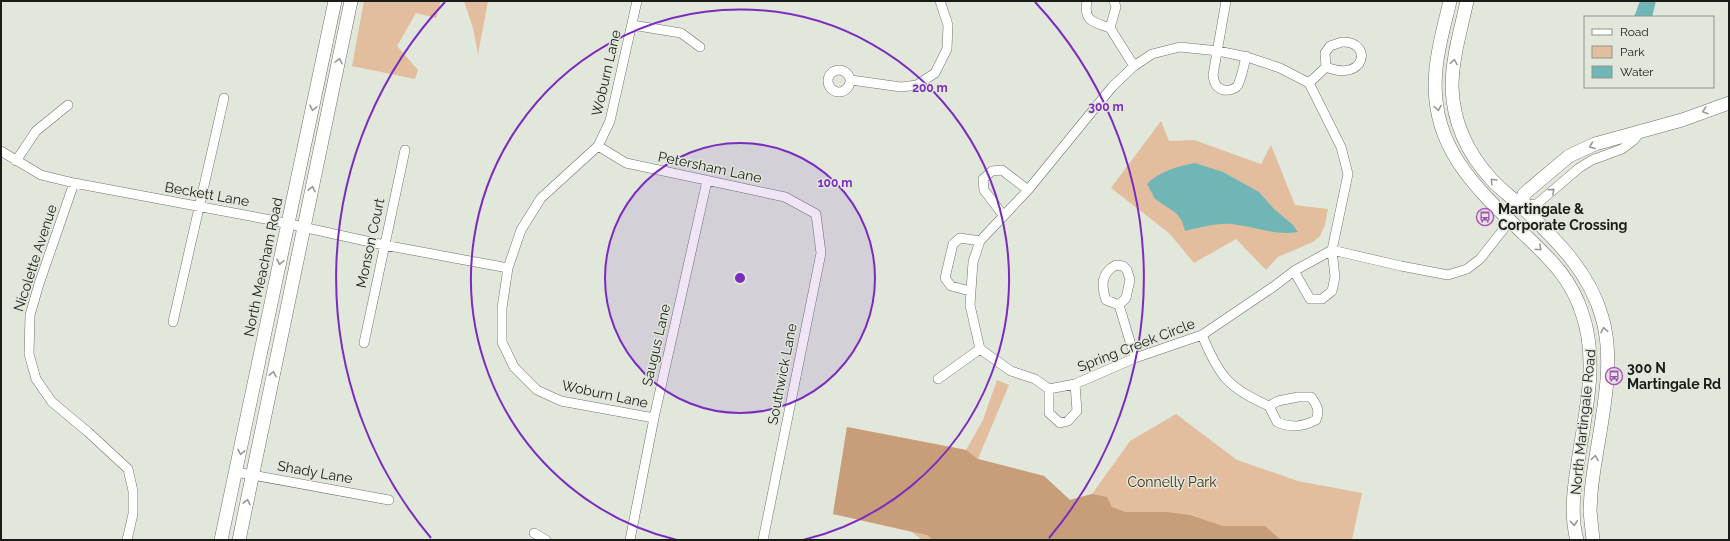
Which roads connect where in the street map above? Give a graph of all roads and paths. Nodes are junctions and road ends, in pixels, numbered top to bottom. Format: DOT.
graph roads {
  1 [pos="335,1"];
  2 [pos="352,1"];
  3 [pos="637,1"];
  4 [pos="940,1"];
  5 [pos="1087,1"];
  6 [pos="1114,1"];
  7 [pos="1226,1"];
  8 [pos="1450,1"];
  9 [pos="1467,1"];
  10 [pos="632,25"];
  11 [pos="1110,28"];
  12 [pos="700,47"];
  13 [pos="1218,51"];
  14 [pos="1246,56"];
  15 [pos="1134,66"];
  16 [pos="1326,67"];
  17 [pos="851,80"];
  18 [pos="1309,83"];
  19 [pos="224,98"];
  20 [pos="1729,103"];
  21 [pos="68,105"];
  22 [pos="598,146"];
  23 [pos="404,150"];
  24 [pos="1,151"];
  25 [pos="16,161"];
  26 [pos="707,181"];
  27 [pos="74,184"];
  28 [pos="1028,190"];
  29 [pos="199,207"];
  30 [pos="1522,207"];
  31 [pos="816,214"];
  32 [pos="1003,215"];
  33 [pos="1510,221"];
  34 [pos="288,224"];
  35 [pos="303,227"];
  36 [pos="980,241"];
  37 [pos="384,245"];
  38 [pos="1332,250"];
  39 [pos="508,268"];
  40 [pos="1294,271"];
  41 [pos="970,291"];
  42 [pos="1119,305"];
  43 [pos="173,322"];
  44 [pos="1202,335"];
  45 [pos="364,343"];
  46 [pos="980,349"];
  47 [pos="1135,358"];
  48 [pos="938,379"];
  49 [pos="1076,384"];
  50 [pos="1049,389"];
  51 [pos="1269,406"];
  52 [pos="654,418"];
  53 [pos="236,472"];
  54 [pos="252,475"];
  55 [pos="389,500"];
  56 [pos="534,533"];
  57 [pos="127,540"];
  58 [pos="221,540"];
  59 [pos="239,540"];
  60 [pos="546,540"];
  61 [pos="630,540"];
  62 [pos="763,540"];
  63 [pos="1576,540"];
  64 [pos="1593,540"];
  1 -- 34 [label="street, North Meacham Road, one-way"];
  35 -- 2 [label="street, one-way"];
  3 -- 10 [label="street, Woburn Lane"];
  4 -- 17 [label="street"];
  5 -- 11 [label="street"];
  6 -- 11 [label="street"];
  7 -- 13 [label="street"];
  8 -- 33 [label="street, North Martingale Road, one-way"];
  30 -- 9 [label="street, North Martingale Road, one-way"];
  10 -- 12 [label="street"];
  10 -- 22 [label="street, Woburn Lane"];
  11 -- 15 [label="street"];
  13 -- 14 [label="street"];
  13 -- 14 [label="street"];
  13 -- 15 [label="street"];
  14 -- 18 [label="street"];
  15 -- 28 [label="street"];
  16 -- 18 [label="street"];
  18 -- 38 [label="street"];
  19 -- 29 [label="street"];
  20 -- 30 [label="street, one-way"];
  21 -- 25 [label="street"];
  22 -- 26 [label="street, Petersham Lane"];
  22 -- 39 [label="street, Woburn Lane"];
  23 -- 37 [label="street, Monson Court"];
  24 -- 25 [label="street, Beckett Lane"];
  25 -- 27 [label="street, Beckett Lane"];
  26 -- 31 [label="street, Petersham Lane"];
  26 -- 52 [label="street, Saugus Lane"];
  27 -- 29 [label="street, Beckett Lane"];
  27 -- 57 [label="street, Nicolette Avenue"];
  28 -- 32 [label="street"];
  28 -- 32 [label="street"];
  29 -- 34 [label="street, Beckett Lane"];
  29 -- 43 [label="street"];
  30 -- 33 [label="street"];
  64 -- 30 [label="street, North Martingale Road, one-way"];
  31 -- 62 [label="street, Southwick Lane"];
  32 -- 36 [label="street"];
  33 -- 38 [label="street"];
  33 -- 63 [label="street, North Martingale Road, one-way"];
  34 -- 35 [label="street, Beckett Lane"];
  34 -- 53 [label="street, North Meacham Road, one-way"];
  35 -- 37 [label="street, Beckett Lane"];
  54 -- 35 [label="street, one-way"];
  36 -- 41 [label="street"];
  36 -- 41 [label="street"];
  37 -- 39 [label="street, Beckett Lane"];
  37 -- 45 [label="street, Monson Court"];
  38 -- 40 [label="street, Spring Creek Circle"];
  38 -- 40 [label="street"];
  39 -- 52 [label="street, Woburn Lane"];
  40 -- 44 [label="street, Spring Creek Circle"];
  41 -- 46 [label="street"];
  42 -- 47 [label="street"];
  44 -- 47 [label="street, Spring Creek Circle"];
  44 -- 51 [label="street"];
  46 -- 48 [label="street"];
  46 -- 50 [label="street"];
  47 -- 49 [label="street, Spring Creek Circle"];
  49 -- 50 [label="street, Spring Creek Circle"];
  49 -- 50 [label="street"];
  51 -- 51 [label="street"];
  52 -- 61 [label="street, Saugus Lane"];
  53 -- 54 [label="street, Shady Lane"];
  53 -- 58 [label="street, North Meacham Road"];
  54 -- 55 [label="street, Shady Lane"];
  59 -- 54 [label="street, one-way"];
  56 -- 60 [label="street"];
}
